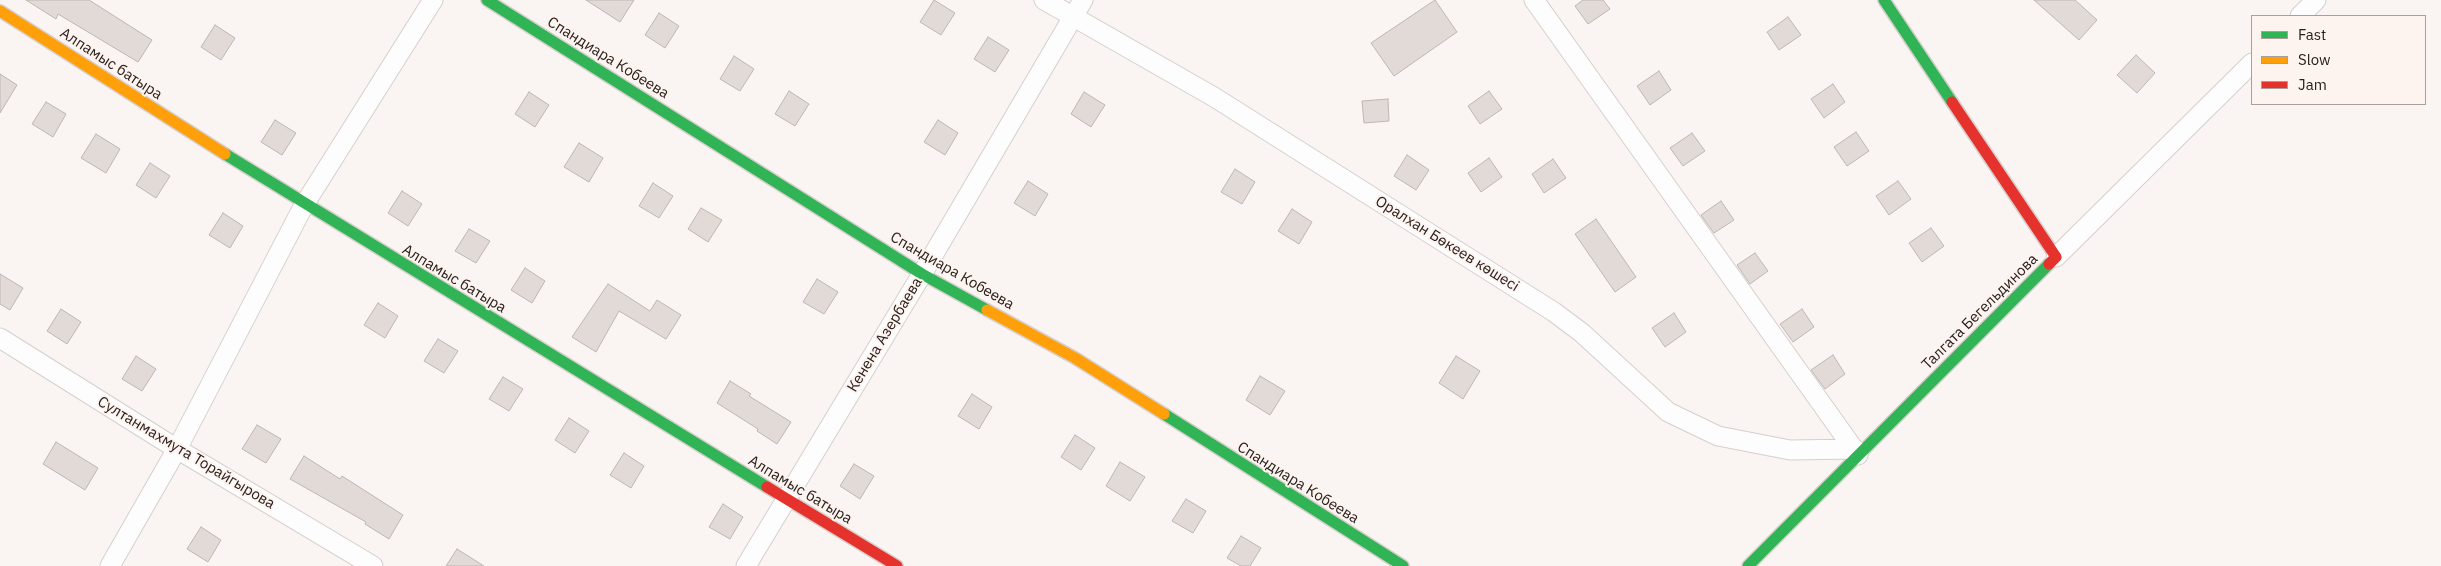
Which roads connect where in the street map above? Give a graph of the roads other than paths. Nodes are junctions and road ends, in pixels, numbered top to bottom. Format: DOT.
graph roads {
  1 [pos="433,0"];
  2 [pos="487,0"];
  3 [pos="1044,0"];
  4 [pos="1083,0"];
  5 [pos="1534,0"];
  6 [pos="1884,0"];
  7 [pos="2316,0"];
  8 [pos="0,11"];
  9 [pos="2301,15"];
  10 [pos="1073,18"];
  11 [pos="2251,64"];
  12 [pos="304,205"];
  13 [pos="2056,257"];
  14 [pos="922,274"];
  15 [pos="0,338"];
  16 [pos="178,449"];
  17 [pos="1856,452"];
  18 [pos="786,500"];
  19 [pos="110,566"];
  20 [pos="373,566"];
  21 [pos="746,566"];
  22 [pos="897,566"];
  23 [pos="1403,566"];
  24 [pos="1748,566"];
  1 -- 12 [label="street"];
  2 -- 14 [label="street, Спандиара Кобеева"];
  3 -- 10 [label="street, Оралхан Бөкеев көшесі"];
  4 -- 10 [label="street, Кенена Азербаева"];
  5 -- 17 [label="street"];
  6 -- 13 [label="street, Талгата Бегельдинова"];
  7 -- 9 [label="street"];
  8 -- 12 [label="street, Алпамыс батыра"];
  10 -- 14 [label="street, Кенена Азербаева"];
  10 -- 17 [label="street, Оралхан Бөкеев көшесі"];
  11 -- 13 [label="street"];
  12 -- 16 [label="street"];
  12 -- 18 [label="street, Алпамыс батыра"];
  13 -- 17 [label="street, Талгата Бегельдинова"];
  14 -- 18 [label="street, Кенена Азербаева"];
  14 -- 23 [label="street, Спандиара Кобеева"];
  15 -- 16 [label="street, Султанмахмута Торайгырова"];
  16 -- 19 [label="street"];
  16 -- 20 [label="street, Султанмахмута Торайгырова"];
  17 -- 24 [label="street, Талгата Бегельдинова"];
  18 -- 21 [label="street, Кенена Азербаева"];
  18 -- 22 [label="street, Алпамыс батыра"];
}
